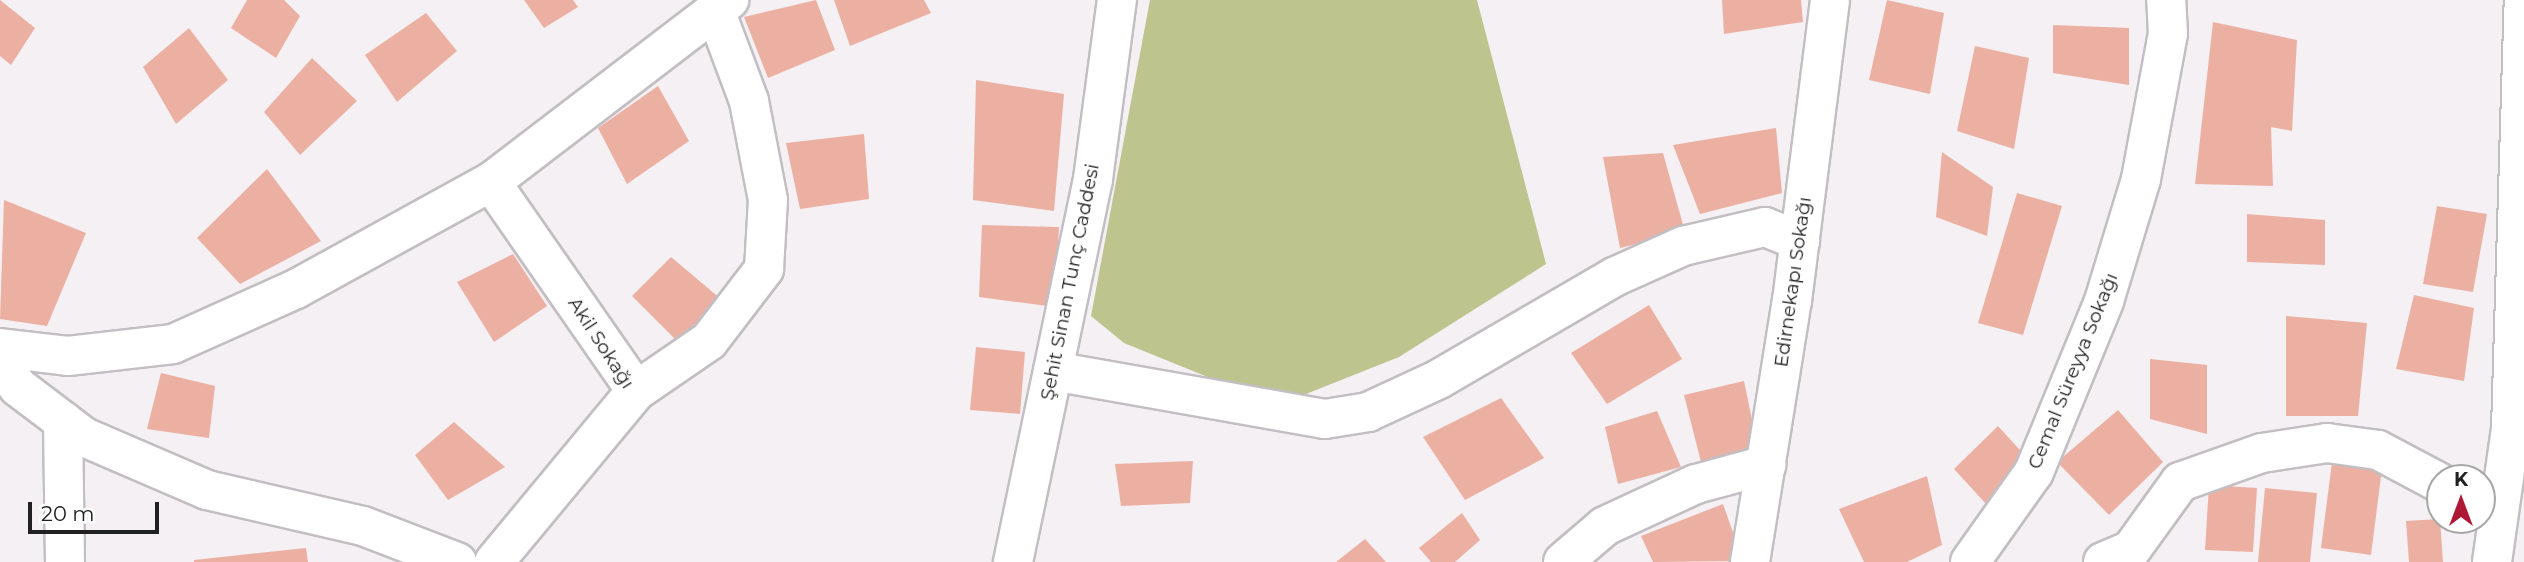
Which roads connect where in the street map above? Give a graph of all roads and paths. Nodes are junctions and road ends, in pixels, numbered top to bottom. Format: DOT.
graph roads {
  1 [pos="1117,0"];
  2 [pos="1830,0"];
  3 [pos="2166,0"];
  4 [pos="2524,0"];
  5 [pos="722,5"];
  6 [pos="491,182"];
  7 [pos="1800,241"];
  8 [pos="0,348"];
  9 [pos="0,363"];
  10 [pos="1053,371"];
  11 [pos="636,391"];
  12 [pos="63,421"];
  13 [pos="1766,465"];
  14 [pos="2426,476"];
  15 [pos="2501,523"];
  16 [pos="446,560"];
  17 [pos="65,562"];
  18 [pos="494,562"];
  19 [pos="1013,562"];
  20 [pos="1563,562"];
  21 [pos="1750,562"];
  22 [pos="1970,562"];
  23 [pos="2103,562"];
  24 [pos="2492,562"];
  1 -- 10 [label="street, Şehit Sinan Tunç Caddesi"];
  2 -- 7 [label="street, Edirnekapı Sokağı"];
  3 -- 22 [label="street, Cemal Süreyya Sokağı"];
  4 -- 15 [label="street"];
  5 -- 6 [label="street"];
  5 -- 11 [label="street"];
  6 -- 8 [label="street"];
  6 -- 11 [label="street, Akil Sokağı"];
  7 -- 10 [label="street"];
  7 -- 13 [label="street, Edirnekapı Sokağı"];
  9 -- 12 [label="street"];
  10 -- 19 [label="street, Şehit Sinan Tunç Caddesi"];
  11 -- 18 [label="street, Akil Sokağı"];
  12 -- 16 [label="street"];
  12 -- 17 [label="street"];
  13 -- 20 [label="street"];
  13 -- 21 [label="street, Edirnekapı Sokağı"];
  14 -- 23 [label="street"];
  15 -- 24 [label="street"];
}
